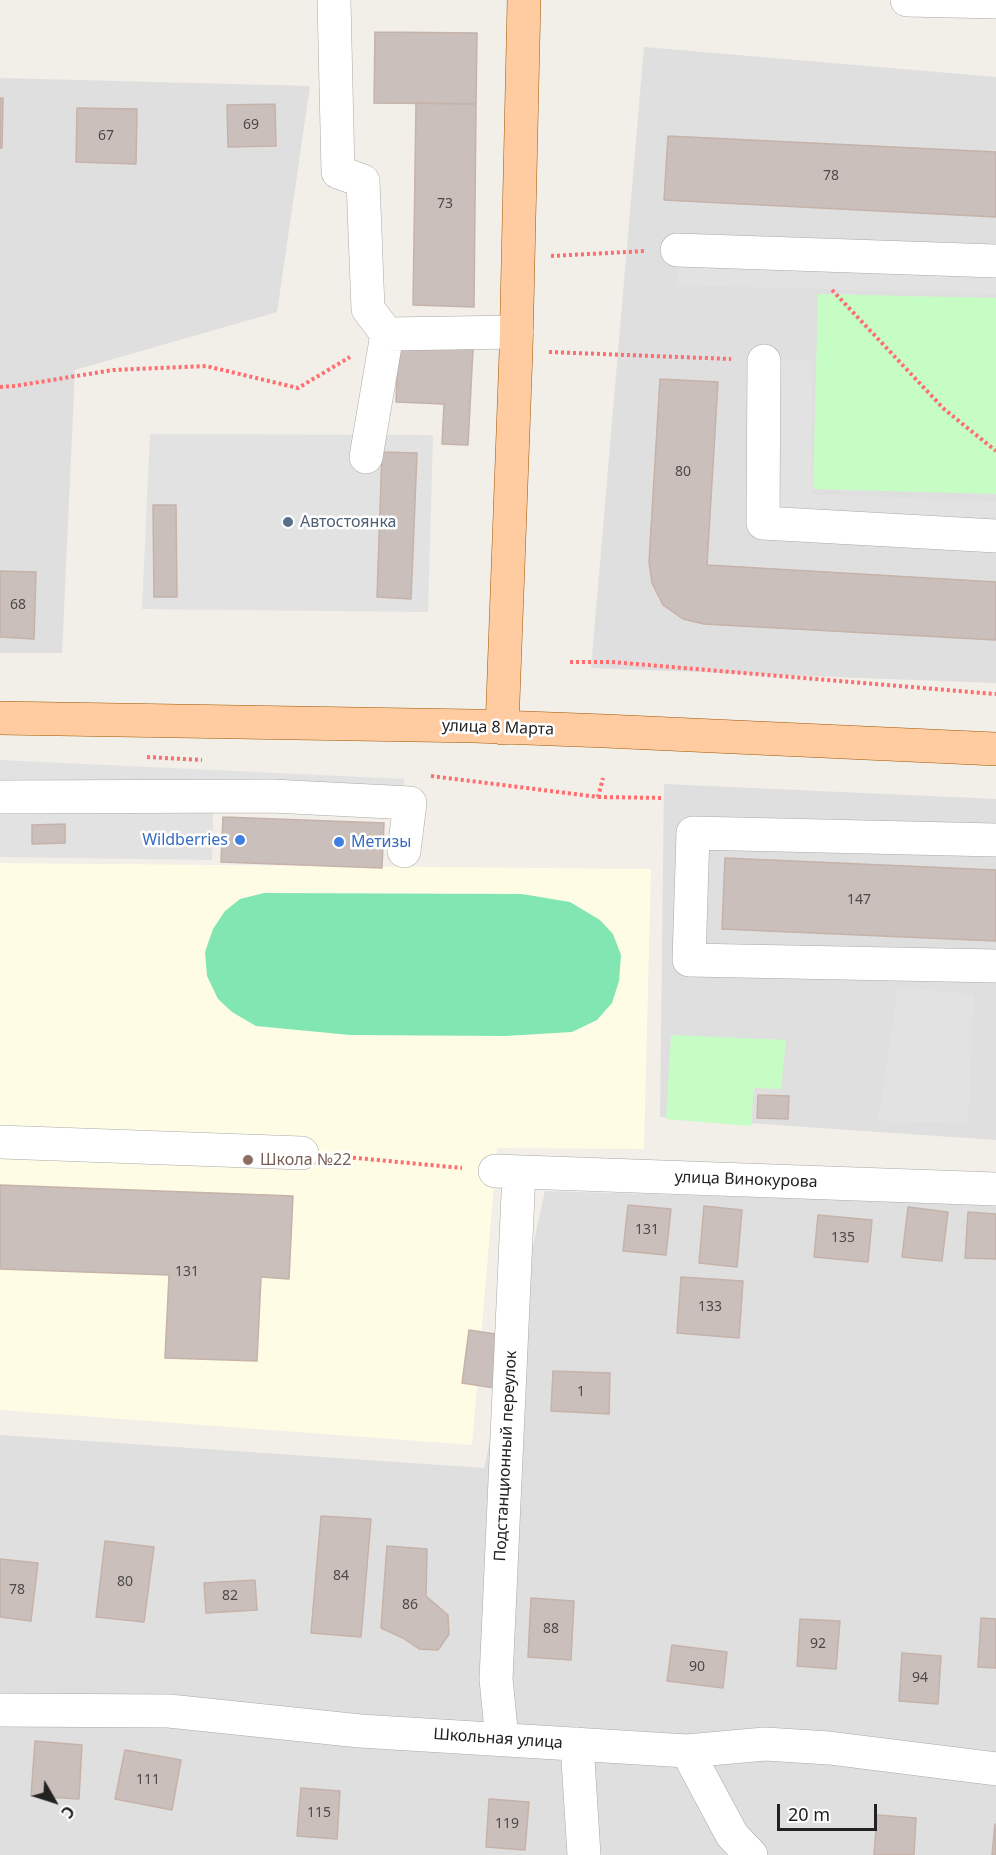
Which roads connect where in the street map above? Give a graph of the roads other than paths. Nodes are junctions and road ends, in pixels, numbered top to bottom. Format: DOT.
graph roads {
  1 [pos="334,0"];
  2 [pos="524,0"];
  3 [pos="907,0"];
  4 [pos="996,2"];
  5 [pos="677,250"];
  6 [pos="996,261"];
  7 [pos="387,334"];
  8 [pos="517,342"];
  9 [pos="764,361"];
  10 [pos="366,458"];
  11 [pos="996,536"];
  12 [pos="0,718"];
  13 [pos="502,728"];
  14 [pos="996,749"];
  15 [pos="0,797"];
  16 [pos="996,840"];
  17 [pos="404,851"];
  18 [pos="996,966"];
  19 [pos="0,1142"];
  20 [pos="302,1154"];
  21 [pos="507,1172"];
  22 [pos="996,1189"];
  23 [pos="0,1710"];
  24 [pos="502,1739"];
  25 [pos="577,1744"];
  26 [pos="687,1751"];
  27 [pos="996,1768"];
  28 [pos="584,1855"];
  29 [pos="751,1855"];
  1 -- 7 [label="street"];
  2 -- 8 [label="main road"];
  3 -- 4 [label="street"];
  5 -- 6 [label="street"];
  7 -- 8 [label="street"];
  7 -- 10 [label="street"];
  8 -- 13 [label="main road"];
  9 -- 11 [label="street"];
  12 -- 13 [label="main road, улица 8 Марта"];
  13 -- 14 [label="main road, улица 8 Марта"];
  15 -- 17 [label="street"];
  16 -- 18 [label="street"];
  19 -- 20 [label="street"];
  21 -- 22 [label="street, улица Винокурова"];
  21 -- 24 [label="street, Подстанционный переулок"];
  23 -- 24 [label="street, Школьная улица"];
  24 -- 25 [label="street, Школьная улица"];
  25 -- 26 [label="street, Школьная улица"];
  25 -- 28 [label="street"];
  26 -- 27 [label="street, Школьная улица"];
  26 -- 29 [label="street"];
}
